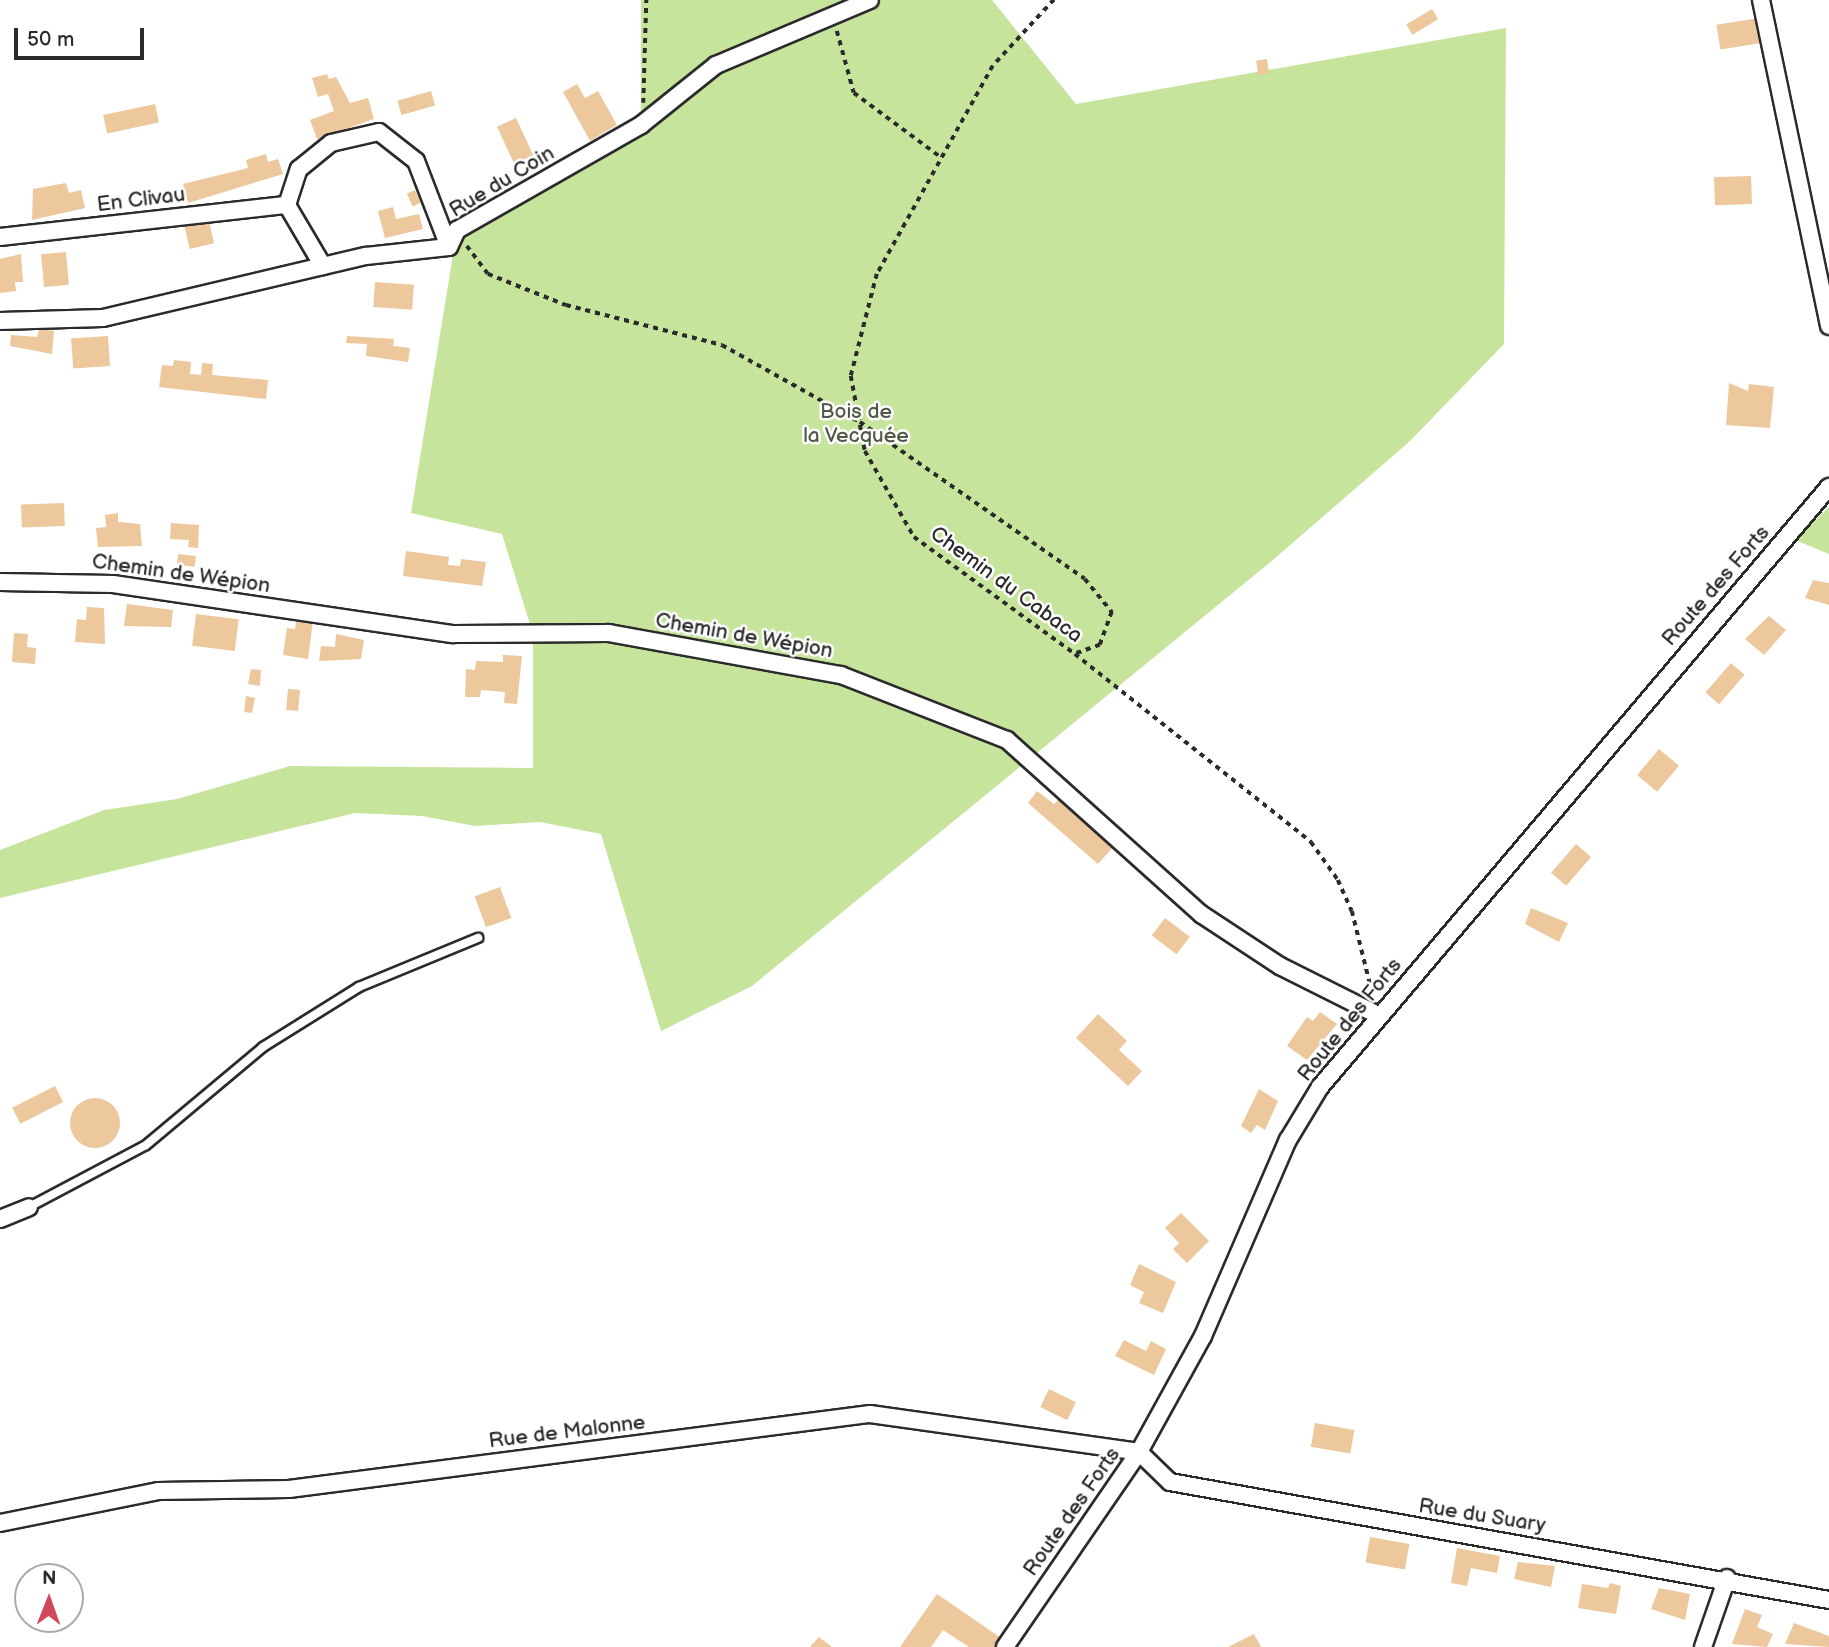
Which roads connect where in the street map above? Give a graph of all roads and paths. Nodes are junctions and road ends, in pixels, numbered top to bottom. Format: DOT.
graph roads {
  1 [pos="646,0"];
  2 [pos="870,0"];
  3 [pos="1054,0"];
  4 [pos="1761,0"];
  5 [pos="833,15"];
  6 [pos="641,125"];
  7 [pos="939,156"];
  8 [pos="287,205"];
  9 [pos="457,230"];
  10 [pos="0,237"];
  11 [pos="449,247"];
  12 [pos="323,266"];
  13 [pos="0,321"];
  14 [pos="1829,326"];
  15 [pos="859,422"];
  16 [pos="1829,487"];
  17 [pos="0,582"];
  18 [pos="1076,654"];
  19 [pos="478,938"];
  20 [pos="1378,1015"];
  21 [pos="29,1207"];
  22 [pos="0,1219"];
  23 [pos="1139,1452"];
  24 [pos="0,1523"];
  25 [pos="1727,1578"];
  26 [pos="1829,1600"];
  27 [pos="1005,1647"];
  28 [pos="1703,1647"];
  1 -- 6 [label="path"];
  2 -- 5 [label="street, Rue du Coin"];
  3 -- 7 [label="path, Chemin du Cabaca"];
  4 -- 14 [label="street"];
  5 -- 6 [label="street, Rue du Coin"];
  5 -- 7 [label="path"];
  6 -- 9 [label="street, Rue du Coin"];
  7 -- 15 [label="path, Chemin du Cabaca"];
  8 -- 10 [label="street, En Clivau"];
  8 -- 11 [label="street"];
  8 -- 12 [label="street"];
  9 -- 11 [label="street, Rue du Coin"];
  9 -- 15 [label="path"];
  11 -- 12 [label="street, Rue du Coin"];
  12 -- 13 [label="street, Rue du Coin"];
  15 -- 18 [label="path, Chemin du Cabaca"];
  15 -- 18 [label="path"];
  16 -- 20 [label="street, Route des Forts"];
  17 -- 20 [label="street, Chemin de Wépion"];
  18 -- 20 [label="path, Chemin du Cabaca"];
  19 -- 21 [label="lane"];
  20 -- 23 [label="street, Route des Forts"];
  21 -- 22 [label="street"];
  23 -- 24 [label="street, Rue de Malonne"];
  23 -- 25 [label="street, Rue du Suary"];
  23 -- 27 [label="street, Route des Forts"];
  25 -- 26 [label="street, Rue du Suary"];
  25 -- 28 [label="street"];
}
